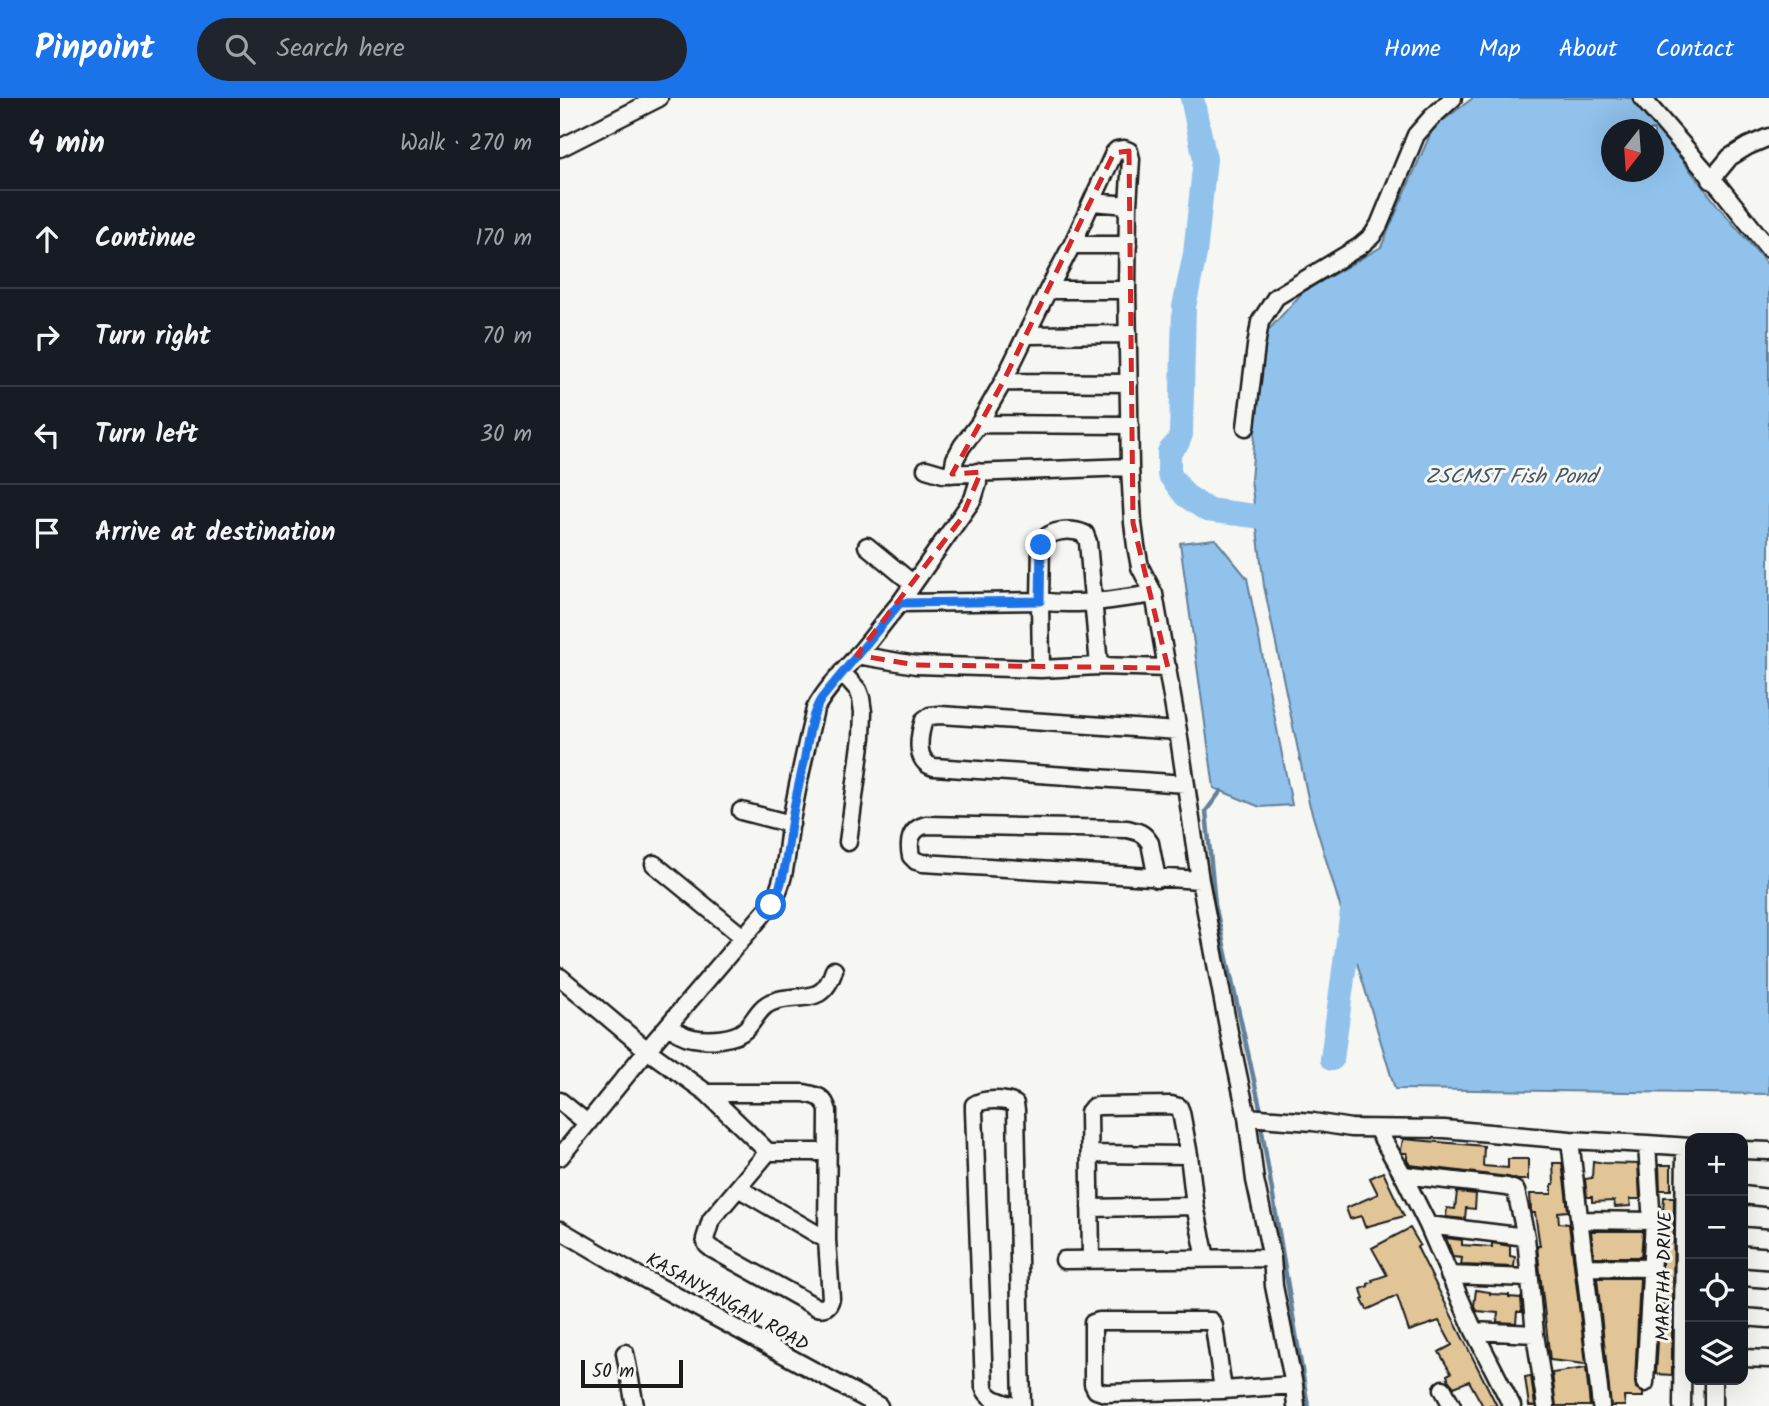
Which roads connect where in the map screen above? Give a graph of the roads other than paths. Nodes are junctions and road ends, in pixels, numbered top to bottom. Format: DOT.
graph roads {
  1 [pos="659,98"];
  2 [pos="1453,98"];
  3 [pos="1642,98"];
  4 [pos="1769,137"];
  5 [pos="560,148"];
  6 [pos="1711,180"];
  7 [pos="1092,202"];
  8 [pos="1128,205"];
  9 [pos="1072,245"];
  10 [pos="1128,245"];
  11 [pos="1769,249"];
  12 [pos="1048,290"];
  13 [pos="1127,290"];
  14 [pos="1128,334"];
  15 [pos="1027,335"];
  16 [pos="1003,382"];
  17 [pos="1129,383"];
  18 [pos="979,424"];
  19 [pos="1130,425"];
  20 [pos="1246,427"];
  21 [pos="1130,467"];
  22 [pos="926,468"];
  23 [pos="977,472"];
  24 [pos="951,474"];
  25 [pos="867,546"];
  26 [pos="912,583"];
  27 [pos="1154,594"];
  28 [pos="1040,601"];
  29 [pos="900,603"];
  30 [pos="1092,603"];
  31 [pos="857,655"];
  32 [pos="1099,666"];
  33 [pos="1168,668"];
  34 [pos="1041,669"];
  35 [pos="842,672"];
  36 [pos="1178,731"];
  37 [pos="1186,784"];
  38 [pos="741,811"];
  39 [pos="791,824"];
  40 [pos="848,842"];
  41 [pos="654,864"];
  42 [pos="1157,878"];
  43 [pos="1200,880"];
  44 [pos="743,937"];
  45 [pos="834,970"];
  46 [pos="560,977"];
  47 [pos="669,1026"];
  48 [pos="648,1050"];
  49 [pos="707,1093"];
  50 [pos="560,1101"];
  51 [pos="1247,1117"];
  52 [pos="587,1123"];
  53 [pos="1377,1129"];
  54 [pos="1570,1140"];
  55 [pos="1647,1144"];
  56 [pos="1685,1147"];
  57 [pos="1748,1150"];
  58 [pos="1769,1151"];
  59 [pos="768,1152"];
  60 [pos="828,1152"];
  61 [pos="1090,1154"];
  62 [pos="1189,1155"];
  63 [pos="560,1157"];
  64 [pos="1403,1175"];
  65 [pos="738,1188"];
  66 [pos="1687,1196"];
  67 [pos="1748,1196"];
  68 [pos="1769,1198"];
  69 [pos="1195,1206"];
  70 [pos="1090,1208"];
  71 [pos="1580,1220"];
  72 [pos="1654,1221"];
  73 [pos="1428,1225"];
  74 [pos="560,1230"];
  75 [pos="1748,1236"];
  76 [pos="1526,1237"];
  77 [pos="1769,1238"];
  78 [pos="827,1240"];
  79 [pos="1206,1258"];
  80 [pos="1272,1258"];
  81 [pos="1064,1260"];
  82 [pos="1091,1260"];
  83 [pos="1585,1267"];
  84 [pos="1652,1268"];
  85 [pos="1449,1275"];
  86 [pos="1748,1277"];
  87 [pos="1529,1278"];
  88 [pos="1769,1279"];
  89 [pos="1748,1317"];
  90 [pos="1769,1319"];
  91 [pos="1474,1331"];
  92 [pos="1535,1334"];
  93 [pos="625,1353"];
  94 [pos="1748,1357"];
  95 [pos="1769,1359"];
  96 [pos="1646,1383"];
  97 [pos="1294,1385"];
  98 [pos="1713,1385"];
  99 [pos="1443,1389"];
  100 [pos="1223,1390"];
  101 [pos="635,1406"];
  102 [pos="879,1406"];
  103 [pos="1014,1406"];
  104 [pos="1022,1406"];
  105 [pos="1296,1406"];
  106 [pos="1452,1406"];
  107 [pos="1512,1406"];
  108 [pos="1546,1406"];
  109 [pos="1601,1406"];
  110 [pos="1682,1406"];
  111 [pos="1713,1406"];
  1 -- 5 [label="street"];
  2 -- 20 [label="street"];
  3 -- 6 [label="street"];
  4 -- 6 [label="street"];
  6 -- 11 [label="street"];
  7 -- 8 [label="street"];
  7 -- 8 [label="street"];
  7 -- 9 [label="street"];
  8 -- 10 [label="street"];
  9 -- 10 [label="street"];
  9 -- 12 [label="street"];
  10 -- 13 [label="street"];
  12 -- 13 [label="street"];
  12 -- 15 [label="street"];
  13 -- 14 [label="street"];
  14 -- 15 [label="street"];
  14 -- 17 [label="street"];
  15 -- 16 [label="street"];
  16 -- 17 [label="street"];
  16 -- 18 [label="street"];
  17 -- 19 [label="street"];
  18 -- 19 [label="street"];
  18 -- 24 [label="street"];
  19 -- 21 [label="street"];
  21 -- 23 [label="street"];
  21 -- 27 [label="street"];
  22 -- 24 [label="street"];
  23 -- 24 [label="street"];
  23 -- 26 [label="street"];
  25 -- 26 [label="street"];
  26 -- 29 [label="street"];
  27 -- 30 [label="street"];
  27 -- 33 [label="street"];
  28 -- 29 [label="street"];
  28 -- 30 [label="street"];
  28 -- 30 [label="street"];
  28 -- 34 [label="street"];
  29 -- 31 [label="street"];
  30 -- 32 [label="street"];
  31 -- 34 [label="street"];
  31 -- 35 [label="street"];
  32 -- 33 [label="street"];
  32 -- 34 [label="street"];
  33 -- 36 [label="street"];
  35 -- 39 [label="street"];
  35 -- 40 [label="street"];
  36 -- 37 [label="street"];
  36 -- 37 [label="street"];
  37 -- 43 [label="street"];
  38 -- 39 [label="street"];
  39 -- 44 [label="street"];
  41 -- 44 [label="street"];
  42 -- 42 [label="street"];
  42 -- 43 [label="street"];
  43 -- 51 [label="street"];
  44 -- 47 [label="street"];
  45 -- 47 [label="street"];
  46 -- 48 [label="street"];
  47 -- 48 [label="street"];
  48 -- 49 [label="street"];
  48 -- 52 [label="street"];
  49 -- 59 [label="street"];
  49 -- 60 [label="street"];
  50 -- 52 [label="street"];
  51 -- 53 [label="street"];
  51 -- 80 [label="street"];
  52 -- 63 [label="street"];
  53 -- 54 [label="street"];
  53 -- 64 [label="street"];
  54 -- 55 [label="street"];
  54 -- 71 [label="street"];
  55 -- 56 [label="street"];
  55 -- 72 [label="street"];
  57 -- 58 [label="street"];
  59 -- 60 [label="street"];
  59 -- 65 [label="street"];
  60 -- 78 [label="street"];
  61 -- 62 [label="street"];
  61 -- 62 [label="street"];
  61 -- 70 [label="street"];
  62 -- 69 [label="street"];
  64 -- 73 [label="street"];
  64 -- 76 [label="street"];
  65 -- 78 [label="street"];
  65 -- 78 [label="street"];
  66 -- 110 [label="street, MARTHA DRIVE"];
  67 -- 68 [label="street"];
  69 -- 70 [label="street"];
  69 -- 79 [label="street"];
  70 -- 82 [label="street"];
  71 -- 72 [label="street"];
  71 -- 83 [label="street"];
  72 -- 84 [label="street"];
  73 -- 76 [label="street"];
  73 -- 85 [label="street"];
  74 -- 102 [label="street, KASANYANGAN ROAD"];
  75 -- 77 [label="street"];
  76 -- 87 [label="street"];
  79 -- 80 [label="street"];
  79 -- 82 [label="street"];
  80 -- 97 [label="street"];
  81 -- 82 [label="street"];
  83 -- 84 [label="street"];
  83 -- 109 [label="street"];
  84 -- 96 [label="street"];
  85 -- 87 [label="street"];
  85 -- 91 [label="street"];
  86 -- 88 [label="street"];
  87 -- 92 [label="street"];
  89 -- 90 [label="street"];
  91 -- 92 [label="street"];
  91 -- 107 [label="street"];
  92 -- 108 [label="street"];
  93 -- 101 [label="street"];
  94 -- 95 [label="street"];
  97 -- 100 [label="street"];
  97 -- 105 [label="street"];
  98 -- 111 [label="street"];
  99 -- 106 [label="street"];
  100 -- 100 [label="street"];
  103 -- 104 [label="street"];
}
